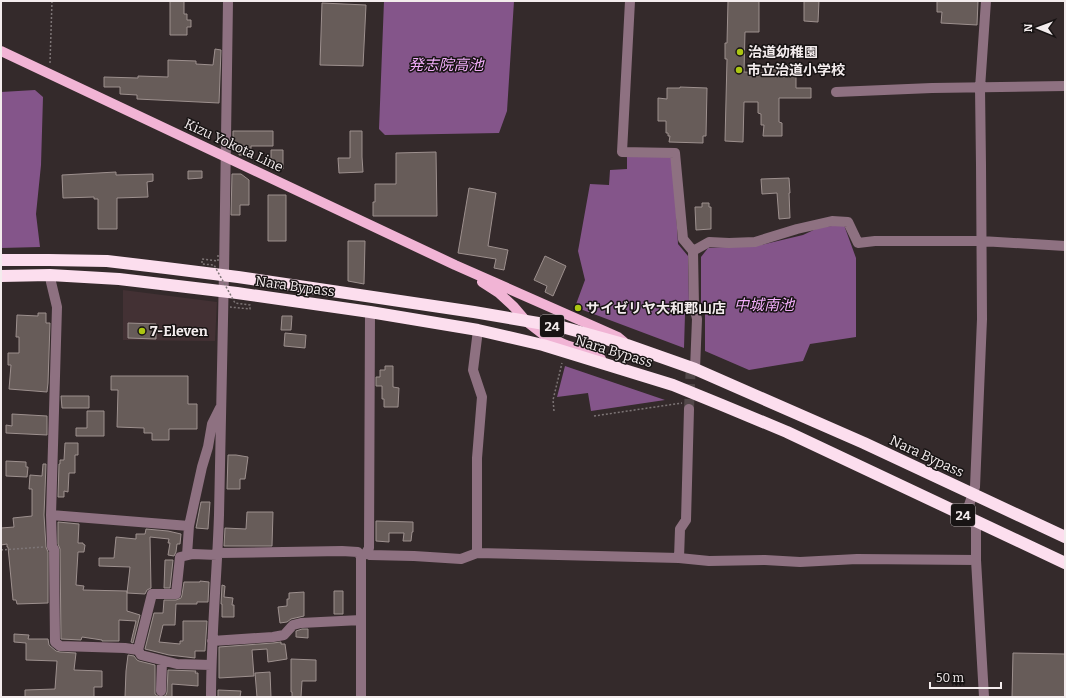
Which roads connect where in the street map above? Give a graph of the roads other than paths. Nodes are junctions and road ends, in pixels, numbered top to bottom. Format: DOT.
graph roads {
  1 [pos="228,1"];
  2 [pos="630,1"];
  3 [pos="986,1"];
  4 [pos="1,51"];
  5 [pos="1065,86"];
  6 [pos="980,88"];
  7 [pos="836,92"];
  8 [pos="226,157"];
  9 [pos="982,241"];
  10 [pos="1065,246"];
  11 [pos="693,251"];
  12 [pos="1,260"];
  13 [pos="456,265"];
  14 [pos="50,275"];
  15 [pos="1,276"];
  16 [pos="224,276"];
  17 [pos="224,292"];
  18 [pos="694,306"];
  19 [pos="370,312"];
  20 [pos="526,321"];
  21 [pos="478,330"];
  22 [pos="627,345"];
  23 [pos="691,351"];
  24 [pos="619,368"];
  25 [pos="695,369"];
  26 [pos="221,407"];
  27 [pos="689,409"];
  28 [pos="973,494"];
  29 [pos="51,515"];
  30 [pos="970,518"];
  31 [pos="190,526"];
  32 [pos="1065,537"];
  33 [pos="477,553"];
  34 [pos="217,554"];
  35 [pos="187,555"];
  36 [pos="363,555"];
  37 [pos="679,558"];
  38 [pos="976,560"];
  39 [pos="1065,563"];
  40 [pos="361,620"];
  41 [pos="212,641"];
  42 [pos="138,650"];
  43 [pos="162,661"];
  44 [pos="211,665"];
  45 [pos="161,691"];
  46 [pos="211,697"];
  47 [pos="362,697"];
  48 [pos="984,697"];
  1 -- 8 [label="street"];
  2 -- 11 [label="street"];
  3 -- 6 [label="street"];
  4 -- 8 [label="main road, Kizu Yokota Line"];
  5 -- 6 [label="street"];
  6 -- 7 [label="street"];
  6 -- 9 [label="street"];
  8 -- 13 [label="main road, Kizu Yokota Line"];
  8 -- 16 [label="street"];
  9 -- 10 [label="street"];
  9 -- 11 [label="street"];
  9 -- 28 [label="street"];
  11 -- 18 [label="street"];
  12 -- 16 [label="highway, Nara Bypass / 24"];
  13 -- 20 [label="main road, Kizu Yokota Line"];
  13 -- 22 [label="main road, Kizu Yokota Line"];
  14 -- 15 [label="highway, Nara Bypass / 24"];
  14 -- 17 [label="highway, Nara Bypass / 24"];
  14 -- 29 [label="street"];
  16 -- 17 [label="street"];
  16 -- 20 [label="highway, Nara Bypass / 24"];
  17 -- 19 [label="highway, Nara Bypass / 24"];
  17 -- 26 [label="street"];
  18 -- 23 [label="street"];
  18 -- 25 [label="street"];
  19 -- 21 [label="highway, Nara Bypass / 24"];
  19 -- 36 [label="street"];
  20 -- 22 [label="highway, Nara Bypass / 24"];
  20 -- 24 [label="main road, Kizu Yokota Line"];
  21 -- 24 [label="highway, Nara Bypass / 24"];
  21 -- 33 [label="street"];
  22 -- 25 [label="highway, Nara Bypass / 24"];
  24 -- 30 [label="highway, Nara Bypass / 24"];
  25 -- 28 [label="highway, Nara Bypass / 24"];
  26 -- 31 [label="street"];
  26 -- 34 [label="street"];
  27 -- 37 [label="street"];
  28 -- 30 [label="street"];
  28 -- 32 [label="highway, Nara Bypass / 24"];
  29 -- 31 [label="street"];
  29 -- 42 [label="street"];
  30 -- 38 [label="street"];
  30 -- 39 [label="highway, Nara Bypass / 24"];
  31 -- 35 [label="street"];
  33 -- 36 [label="street"];
  33 -- 37 [label="street"];
  34 -- 35 [label="street"];
  34 -- 36 [label="street"];
  34 -- 41 [label="street"];
  35 -- 42 [label="street"];
  36 -- 40 [label="street"];
  37 -- 38 [label="street"];
  38 -- 48 [label="street"];
  40 -- 41 [label="street"];
  40 -- 47 [label="street"];
  41 -- 44 [label="street"];
  42 -- 43 [label="street"];
  43 -- 44 [label="street"];
  43 -- 45 [label="street"];
  44 -- 46 [label="street"];
}
